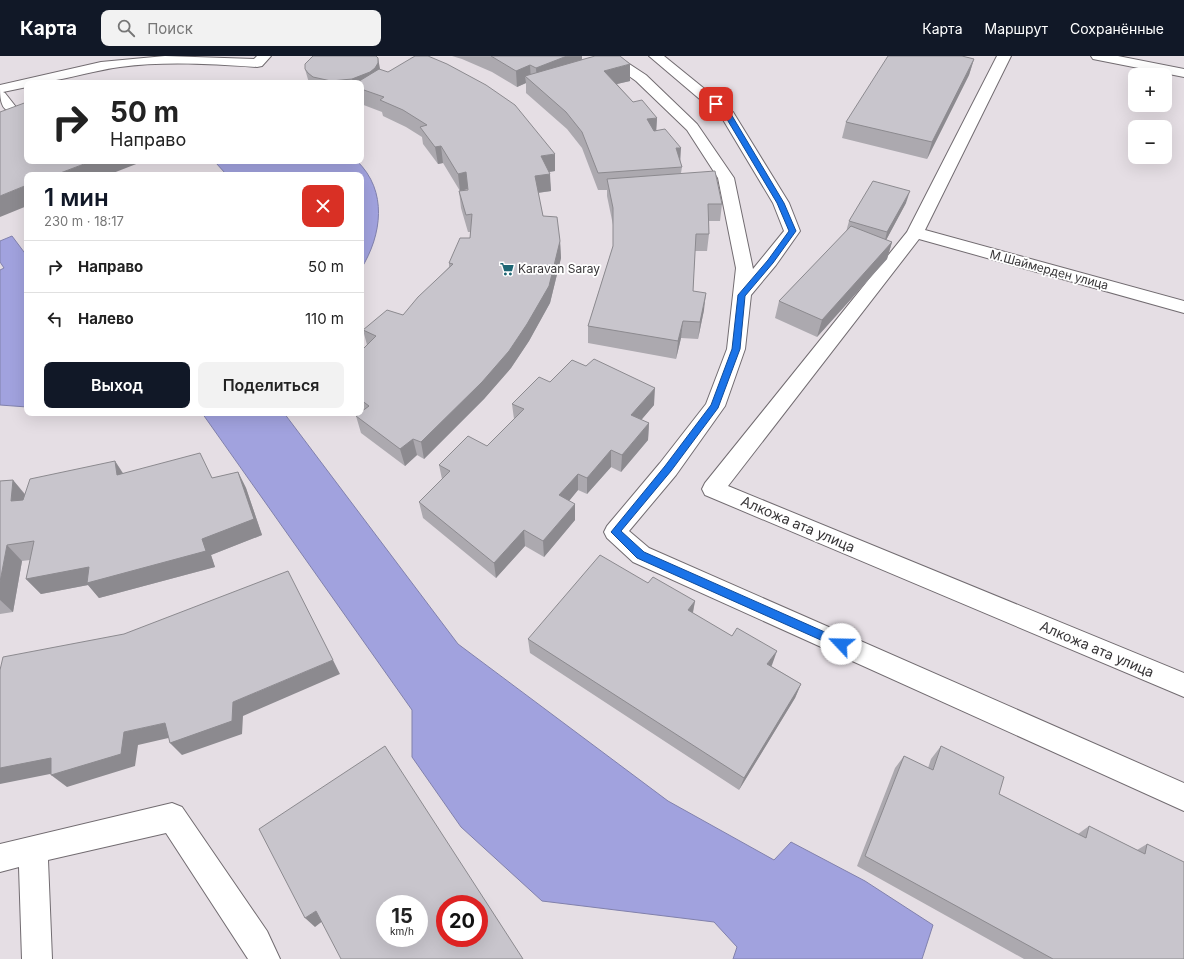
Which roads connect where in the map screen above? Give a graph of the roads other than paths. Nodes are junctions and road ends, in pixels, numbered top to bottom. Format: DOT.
graph roads {
  1 [pos="264,56"];
  2 [pos="608,56"];
  3 [pos="656,56"];
  4 [pos="1004,56"];
  5 [pos="1098,56"];
  6 [pos="1184,73"];
  7 [pos="40,80"];
  8 [pos="24,84"];
  9 [pos="0,89"];
  10 [pos="0,96"];
  11 [pos="9,107"];
  12 [pos="915,233"];
  13 [pos="741,295"];
  14 [pos="1184,307"];
  15 [pos="1184,685"];
  16 [pos="1184,797"];
  17 [pos="33,849"];
  18 [pos="0,858"];
  19 [pos="37,959"];
  20 [pos="265,959"];
  1 -- 7 [label="street"];
  2 -- 13 [label="street"];
  3 -- 13 [label="street"];
  4 -- 12 [label="street"];
  5 -- 6 [label="street"];
  8 -- 9 [label="street"];
  10 -- 11 [label="street"];
  12 -- 14 [label="street, М.Шаймерден улица"];
  12 -- 15 [label="street, Алкожа ата улица"];
  13 -- 16 [label="street"];
  17 -- 18 [label="street"];
  17 -- 19 [label="street"];
  17 -- 20 [label="street"];
}
